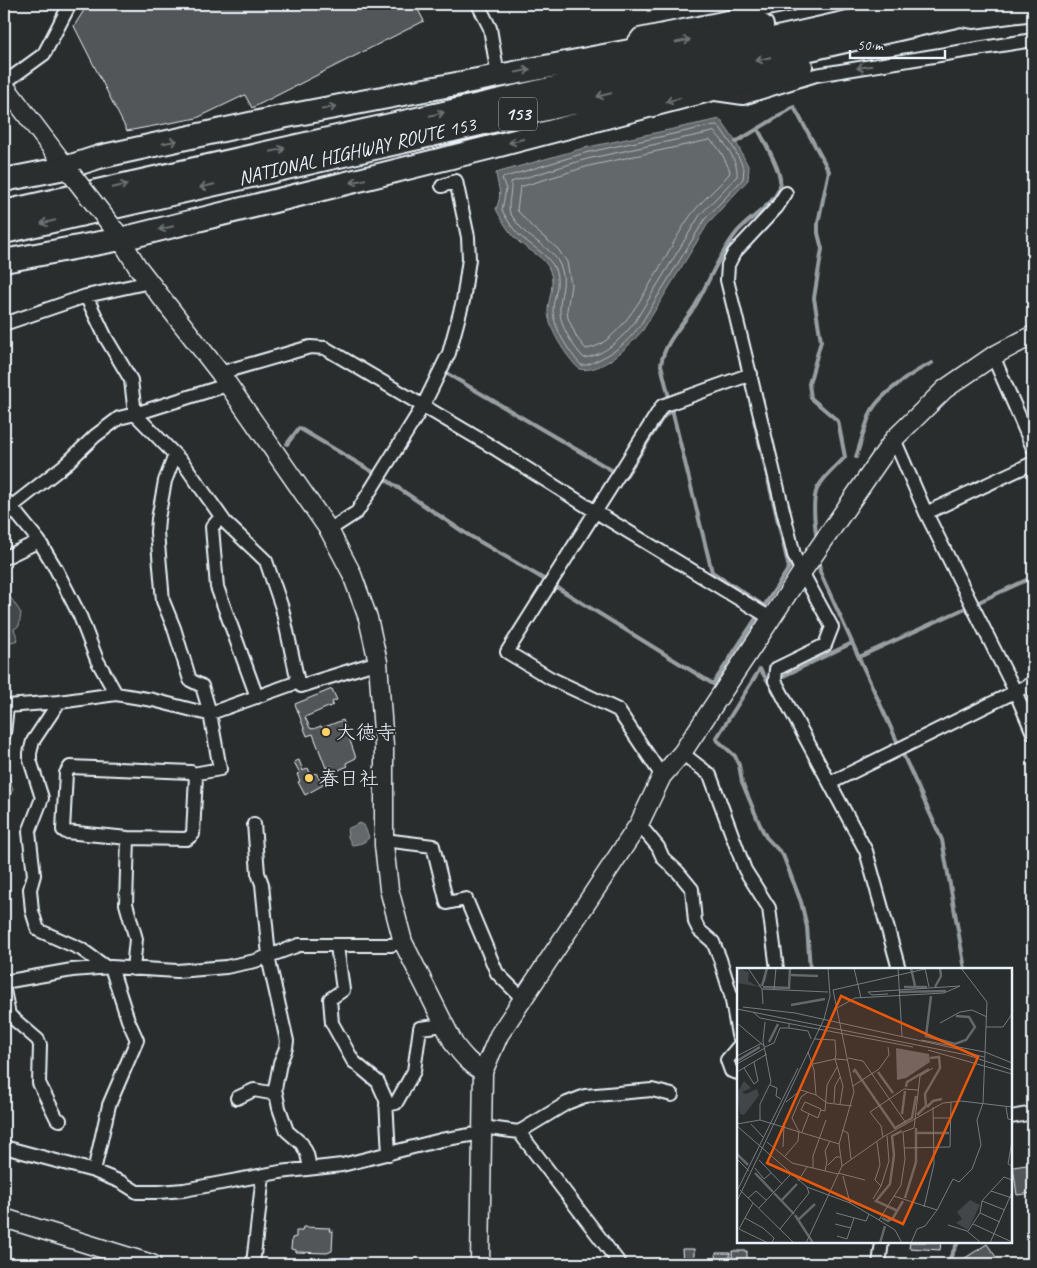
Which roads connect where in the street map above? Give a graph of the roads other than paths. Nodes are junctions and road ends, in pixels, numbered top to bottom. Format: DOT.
graph roads {
  1 [pos="70,4"];
  2 [pos="478,4"];
  3 [pos="792,4"];
  4 [pos="882,4"];
  5 [pos="928,4"];
  6 [pos="1033,9"];
  7 [pos="973,17"];
  8 [pos="1033,40"];
  9 [pos="626,52"];
  10 [pos="498,76"];
  11 [pos="4,84"];
  12 [pos="702,92"];
  13 [pos="68,171"];
  14 [pos="4,180"];
  15 [pos="442,186"];
  16 [pos="786,193"];
  17 [pos="4,212"];
  18 [pos="4,232"];
  19 [pos="116,232"];
  20 [pos="4,261"];
  21 [pos="150,282"];
  22 [pos="86,296"];
  23 [pos="4,324"];
  24 [pos="1033,335"];
  25 [pos="993,356"];
  26 [pos="751,374"];
  27 [pos="224,379"];
  28 [pos="423,406"];
  29 [pos="135,414"];
  30 [pos="894,439"];
  31 [pos="1033,448"];
  32 [pos="175,455"];
  33 [pos="1033,463"];
  34 [pos="7,502"];
  35 [pos="596,512"];
  36 [pos="926,513"];
  37 [pos="221,517"];
  38 [pos="329,530"];
  39 [pos="39,540"];
  40 [pos="4,558"];
  41 [pos="802,572"];
  42 [pos="772,620"];
  43 [pos="378,662"];
  44 [pos="298,682"];
  45 [pos="1033,683"];
  46 [pos="1015,691"];
  47 [pos="116,694"];
  48 [pos="257,697"];
  49 [pos="59,702"];
  50 [pos="5,706"];
  51 [pos="210,713"];
  52 [pos="1033,733"];
  53 [pos="4,734"];
  54 [pos="682,753"];
  55 [pos="193,774"];
  56 [pos="662,776"];
  57 [pos="830,783"];
  58 [pos="254,824"];
  59 [pos="639,824"];
  60 [pos="128,838"];
  61 [pos="384,840"];
  62 [pos="403,942"];
  63 [pos="337,946"];
  64 [pos="270,956"];
  65 [pos="109,967"];
  66 [pos="777,968"];
  67 [pos="899,968"];
  68 [pos="132,969"];
  69 [pos="4,982"];
  70 [pos="4,990"];
  71 [pos="523,999"];
  72 [pos="445,1025"];
  73 [pos="737,1028"];
  74 [pos="737,1048"];
  75 [pos="483,1072"];
  76 [pos="737,1073"];
  77 [pos="276,1094"];
  78 [pos="672,1095"];
  79 [pos="237,1098"];
  80 [pos="386,1105"];
  81 [pos="1033,1113"];
  82 [pos="1012,1117"];
  83 [pos="60,1120"];
  84 [pos="482,1130"];
  85 [pos="518,1132"];
  86 [pos="4,1147"];
  87 [pos="389,1154"];
  88 [pos="310,1168"];
  89 [pos="94,1171"];
  90 [pos="263,1174"];
  91 [pos="4,1218"];
  92 [pos="882,1243"];
  93 [pos="152,1264"];
  94 [pos="253,1264"];
  95 [pos="480,1264"];
  96 [pos="620,1264"];
  97 [pos="879,1264"];
  1 -- 11 [label="street"];
  2 -- 10 [label="street"];
  3 -- 9 [label="street"];
  9 -- 4 [label="highway, 153, one-way"];
  17 -- 5 [label="highway, NATIONAL HIGHWAY ROUTE 153 / 153, one-way"];
  6 -- 7 [label="highway, NATIONAL HIGHWAY ROUTE 153 / 153"];
  7 -- 12 [label="highway, 153"];
  7 -- 18 [label="highway, NATIONAL HIGHWAY ROUTE 153 / 153, one-way"];
  8 -- 12 [label="street, one-way"];
  10 -- 9 [label="highway, 153, one-way"];
  13 -- 10 [label="highway, 153, one-way"];
  11 -- 13 [label="street"];
  12 -- 19 [label="highway, 153, one-way"];
  13 -- 14 [label="highway, 153"];
  13 -- 19 [label="street, bridge"];
  15 -- 28 [label="street"];
  16 -- 26 [label="street"];
  19 -- 20 [label="highway, 153"];
  19 -- 21 [label="street"];
  21 -- 22 [label="street"];
  21 -- 27 [label="street"];
  22 -- 23 [label="street"];
  22 -- 29 [label="street"];
  24 -- 25 [label="street"];
  25 -- 30 [label="street"];
  25 -- 31 [label="street"];
  26 -- 35 [label="street"];
  26 -- 41 [label="street"];
  27 -- 28 [label="street"];
  27 -- 29 [label="street"];
  27 -- 38 [label="street"];
  28 -- 35 [label="street"];
  28 -- 38 [label="street"];
  29 -- 32 [label="street"];
  29 -- 34 [label="street"];
  30 -- 36 [label="street"];
  30 -- 41 [label="street"];
  32 -- 37 [label="street"];
  32 -- 51 [label="street"];
  33 -- 36 [label="street"];
  34 -- 39 [label="street"];
  35 -- 42 [label="street"];
  35 -- 56 [label="street"];
  36 -- 46 [label="street"];
  37 -- 44 [label="street"];
  37 -- 48 [label="street"];
  38 -- 43 [label="street"];
  39 -- 40 [label="street"];
  39 -- 47 [label="street"];
  41 -- 42 [label="street"];
  41 -- 57 [label="street"];
  42 -- 54 [label="street"];
  43 -- 44 [label="street"];
  43 -- 61 [label="street"];
  44 -- 48 [label="street"];
  45 -- 46 [label="street"];
  46 -- 52 [label="street"];
  46 -- 57 [label="street"];
  47 -- 49 [label="street"];
  47 -- 51 [label="street"];
  48 -- 51 [label="street"];
  49 -- 50 [label="street"];
  49 -- 65 [label="street"];
  50 -- 53 [label="street"];
  51 -- 55 [label="street"];
  54 -- 56 [label="street"];
  54 -- 66 [label="street"];
  55 -- 60 [label="street"];
  55 -- 60 [label="street"];
  56 -- 59 [label="street"];
  57 -- 67 [label="street"];
  58 -- 64 [label="street"];
  59 -- 71 [label="street"];
  59 -- 73 [label="street"];
  60 -- 68 [label="street"];
  61 -- 62 [label="street"];
  61 -- 71 [label="street"];
  62 -- 63 [label="street"];
  62 -- 72 [label="street"];
  63 -- 64 [label="street"];
  63 -- 80 [label="street"];
  64 -- 68 [label="street"];
  64 -- 77 [label="street"];
  65 -- 68 [label="street"];
  65 -- 69 [label="street"];
  65 -- 89 [label="street"];
  70 -- 83 [label="street"];
  71 -- 75 [label="street"];
  72 -- 75 [label="street"];
  72 -- 80 [label="street"];
  74 -- 76 [label="street"];
  75 -- 84 [label="street"];
  77 -- 79 [label="street"];
  77 -- 88 [label="street"];
  78 -- 85 [label="street"];
  80 -- 87 [label="street"];
  81 -- 82 [label="street"];
  84 -- 85 [label="street"];
  84 -- 87 [label="street"];
  84 -- 95 [label="street"];
  85 -- 96 [label="street"];
  86 -- 89 [label="street"];
  87 -- 88 [label="street"];
  88 -- 90 [label="street"];
  89 -- 90 [label="street"];
  90 -- 94 [label="street"];
  91 -- 93 [label="street"];
  92 -- 97 [label="street"];
}
